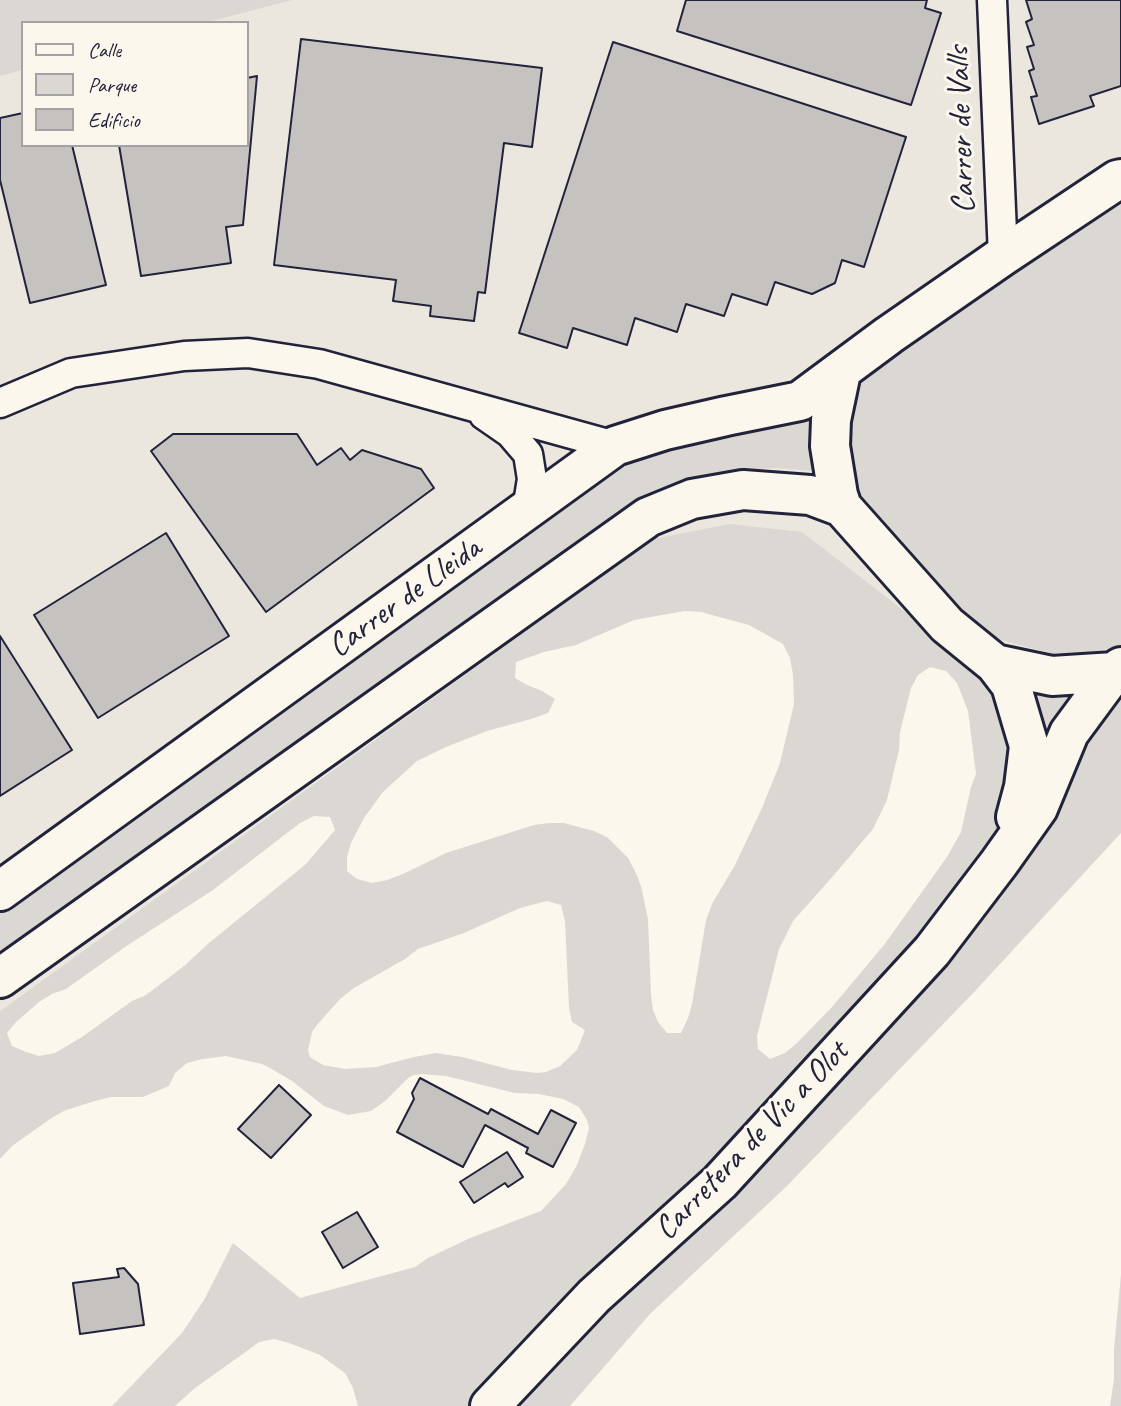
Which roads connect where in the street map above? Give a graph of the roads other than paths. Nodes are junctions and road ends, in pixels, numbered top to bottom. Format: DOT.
graph roads {
  1 [pos="992,0"];
  2 [pos="1121,179"];
  3 [pos="1003,256"];
  4 [pos="841,372"];
  5 [pos="0,403"];
  6 [pos="470,406"];
  7 [pos="615,446"];
  8 [pos="842,507"];
  9 [pos="527,510"];
  10 [pos="995,663"];
  11 [pos="1118,670"];
  12 [pos="999,863"];
  13 [pos="0,891"];
  14 [pos="0,978"];
  15 [pos="490,1406"];
  1 -- 3 [label="street, Carrer de Valls"];
  2 -- 3 [label="street, Carrer de Lleida"];
  3 -- 4 [label="street, Carrer de Lleida"];
  4 -- 7 [label="street, Carrer de Lleida"];
  4 -- 8 [label="street"];
  5 -- 6 [label="street"];
  6 -- 7 [label="street"];
  6 -- 9 [label="street"];
  7 -- 9 [label="street, Carrer de Lleida"];
  8 -- 10 [label="street"];
  8 -- 14 [label="street"];
  9 -- 13 [label="street, Carrer de Lleida"];
  10 -- 11 [label="street"];
  10 -- 12 [label="street, Carretera de Vic a Olot"];
  11 -- 12 [label="street, Carretera de Vic a Olot"];
  12 -- 15 [label="street, Carretera de Vic a Olot"];
}
